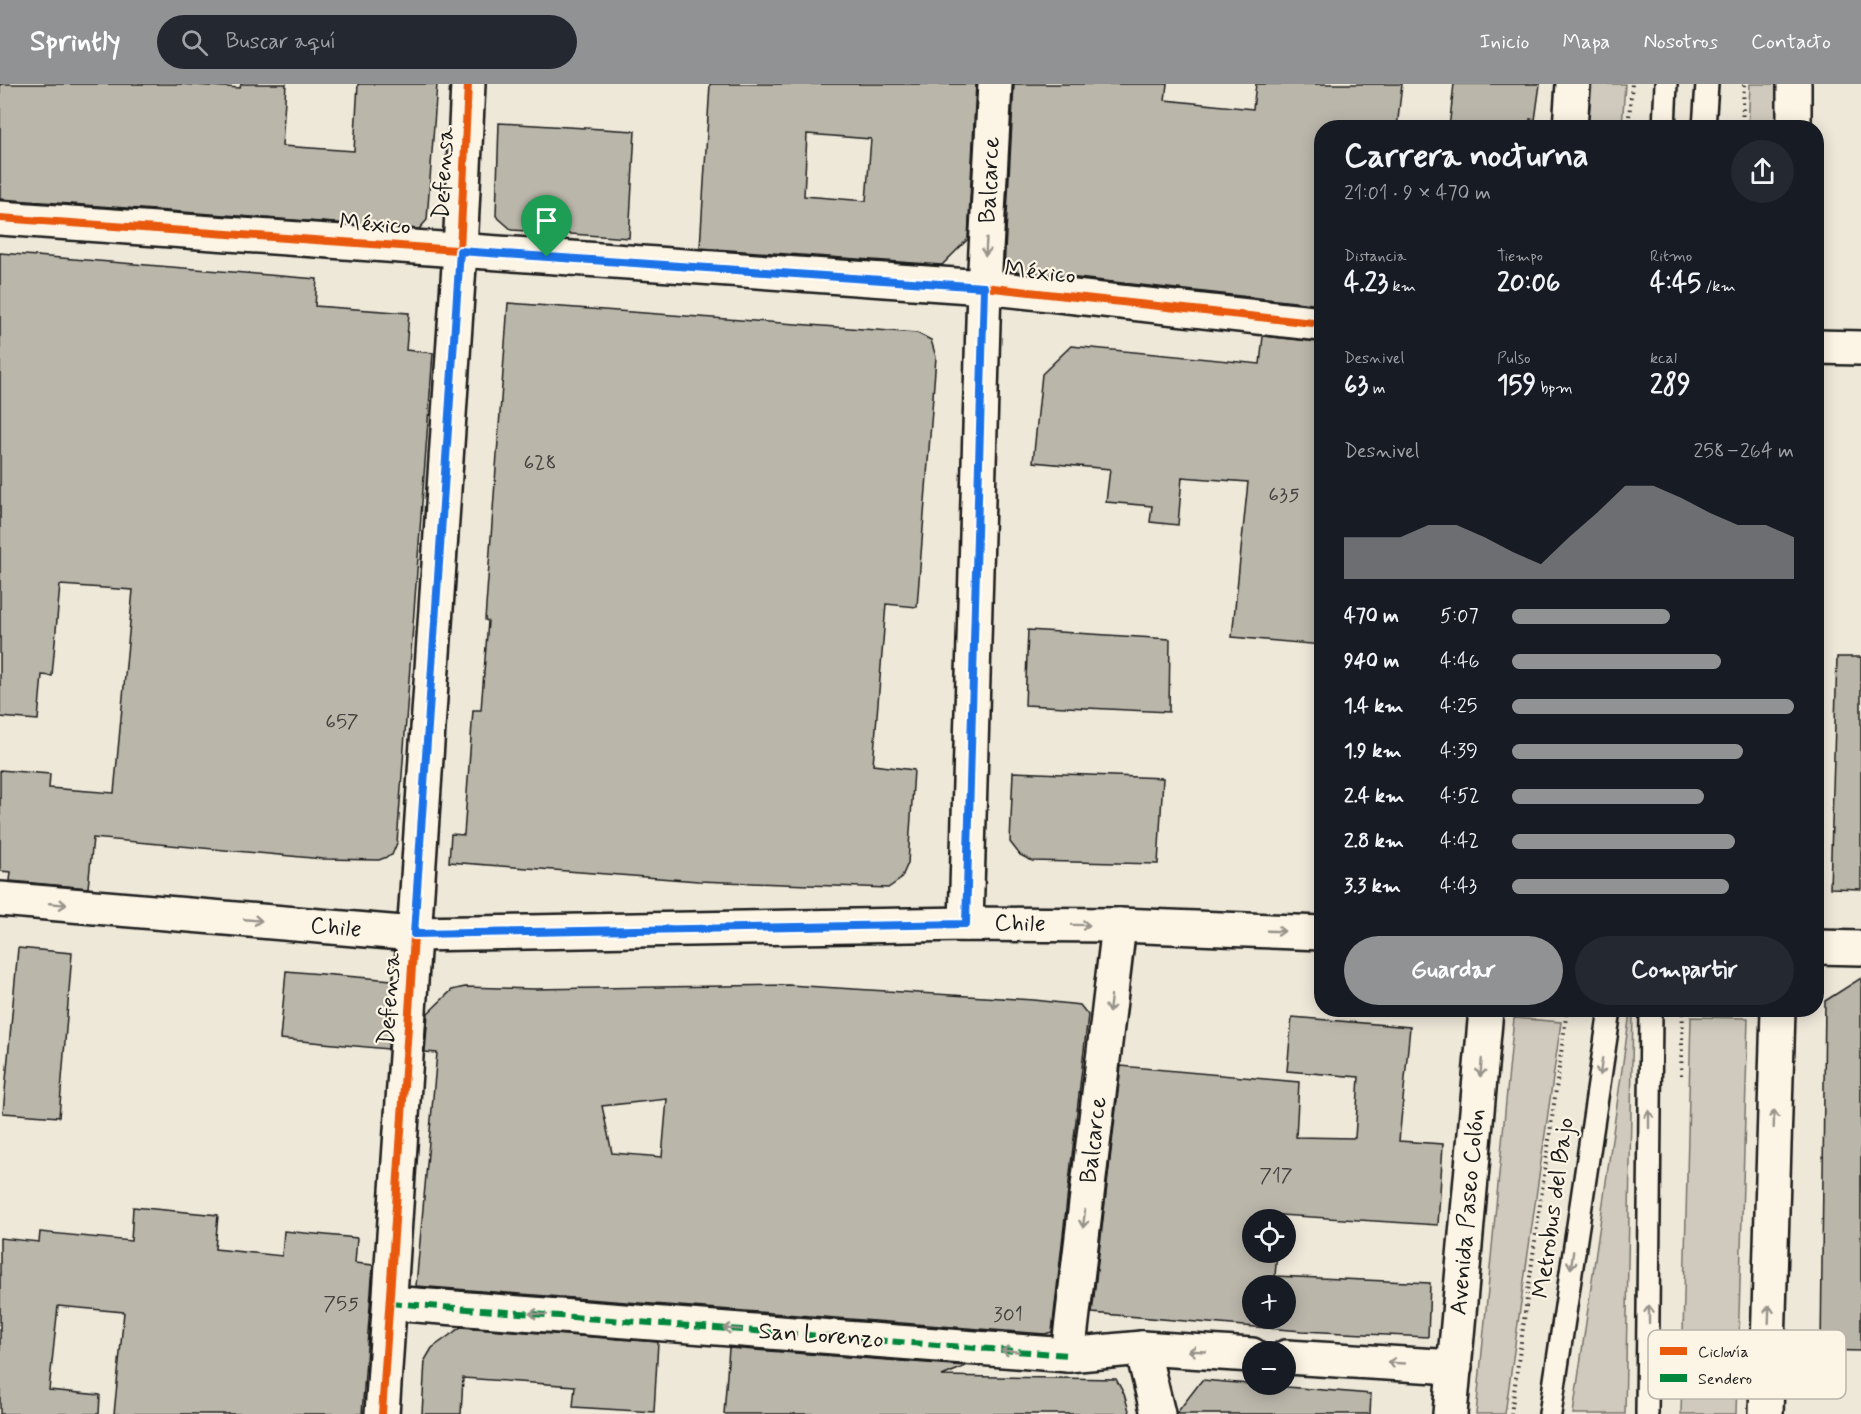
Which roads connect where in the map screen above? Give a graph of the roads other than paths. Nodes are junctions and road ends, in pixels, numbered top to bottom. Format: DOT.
graph roads {
  1 [pos="468,84"];
  2 [pos="995,84"];
  3 [pos="1573,84"];
  4 [pos="1666,84"];
  5 [pos="1707,84"];
  6 [pos="1794,84"];
  7 [pos="1571,120"];
  8 [pos="1664,120"];
  9 [pos="1705,120"];
  10 [pos="1794,120"];
  11 [pos="0,218"];
  12 [pos="460,251"];
  13 [pos="984,287"];
  14 [pos="1314,323"];
  15 [pos="1824,348"];
  16 [pos="1861,348"];
  17 [pos="0,899"];
  18 [pos="966,924"];
  19 [pos="1119,925"];
  20 [pos="1314,933"];
  21 [pos="414,934"];
  22 [pos="1824,946"];
  23 [pos="1861,948"];
  24 [pos="1485,1017"];
  25 [pos="1609,1017"];
  26 [pos="1651,1017"];
  27 [pos="1778,1017"];
  28 [pos="390,1303"];
  29 [pos="1768,1330"];
  30 [pos="1143,1348"];
  31 [pos="1242,1354"];
  32 [pos="1068,1355"];
  33 [pos="1296,1358"];
  34 [pos="1455,1367"];
  35 [pos="1766,1399"];
  36 [pos="382,1414"];
  37 [pos="1158,1414"];
  38 [pos="1450,1414"];
  39 [pos="1550,1414"];
  40 [pos="1647,1414"];
  41 [pos="1766,1414"];
  1 -- 12 [label="street, Defensa"];
  2 -- 13 [label="street, Balcarce, one-way"];
  3 -- 7 [label="street"];
  4 -- 8 [label="lane"];
  5 -- 9 [label="lane"];
  6 -- 10 [label="street"];
  11 -- 12 [label="street, México"];
  12 -- 13 [label="street, México"];
  12 -- 21 [label="street, Defensa"];
  13 -- 14 [label="street, México"];
  13 -- 18 [label="street, Balcarce"];
  15 -- 16 [label="street"];
  17 -- 21 [label="street, Chile, one-way"];
  18 -- 19 [label="street, Chile, one-way"];
  18 -- 21 [label="street, Chile"];
  19 -- 20 [label="street, Chile, one-way"];
  19 -- 32 [label="street, Balcarce, one-way"];
  21 -- 28 [label="street, Defensa"];
  22 -- 23 [label="street"];
  24 -- 34 [label="street, Avenida Paseo Colón, one-way"];
  25 -- 39 [label="lane, Metrobus del Bajo, one-way"];
  40 -- 26 [label="lane, one-way"];
  29 -- 27 [label="street, one-way"];
  32 -- 28 [label="street, San Lorenzo, one-way"];
  28 -- 36 [label="street, Defensa"];
  31 -- 30 [label="street, San Lorenzo, one-way"];
  30 -- 32 [label="street, San Lorenzo"];
  30 -- 37 [label="street"];
  34 -- 33 [label="street, one-way"];
  34 -- 38 [label="street, Avenida Paseo Colón"];
  41 -- 35 [label="street, one-way"];
}
